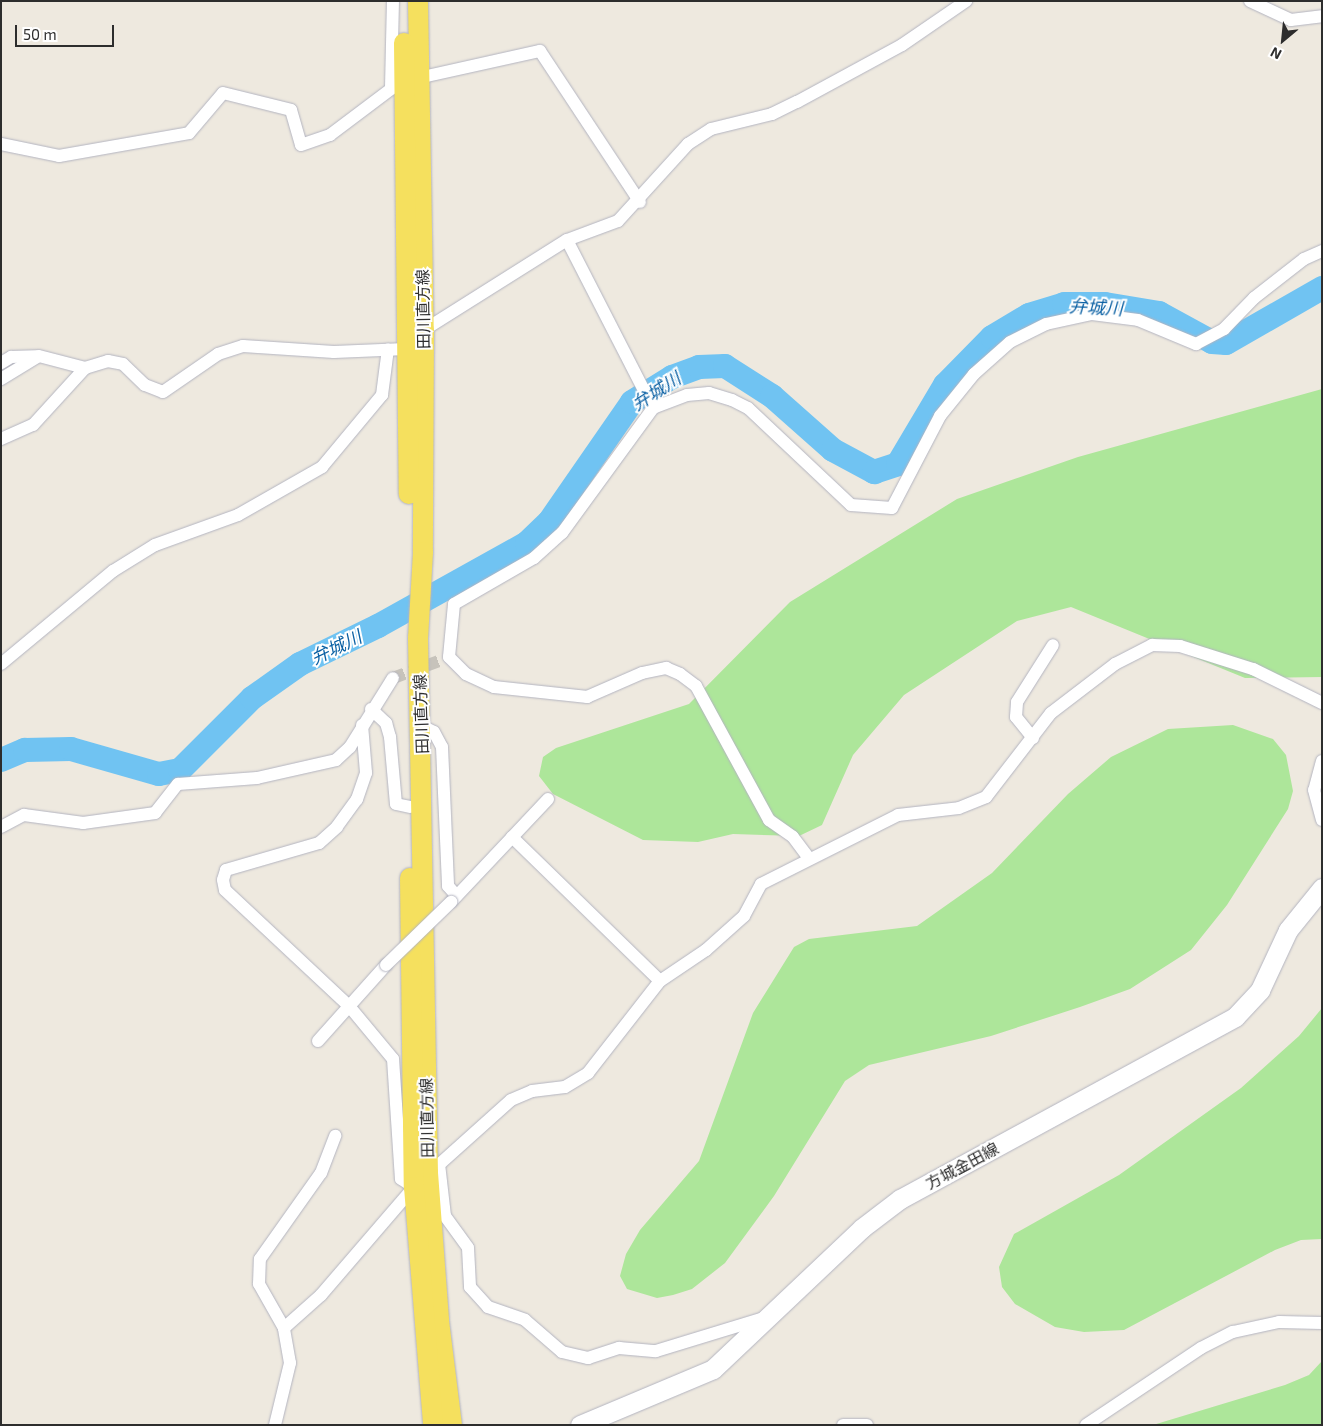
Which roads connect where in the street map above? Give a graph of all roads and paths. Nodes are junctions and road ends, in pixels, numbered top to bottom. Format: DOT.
graph roads {
  1 [pos="393,1"];
  2 [pos="406,1"];
  3 [pos="418,1"];
  4 [pos="1250,1"];
  5 [pos="958,4"];
  6 [pos="1322,16"];
  7 [pos="404,82"];
  8 [pos="1,144"];
  9 [pos="640,202"];
  10 [pos="567,240"];
  11 [pos="1322,251"];
  12 [pos="424,330"];
  13 [pos="397,349"];
  14 [pos="38,356"];
  15 [pos="1,363"];
  16 [pos="85,368"];
  17 [pos="1,379"];
  18 [pos="652,406"];
  19 [pos="1,439"];
  20 [pos="416,551"];
  21 [pos="414,638"];
  22 [pos="1054,645"];
  23 [pos="1,664"];
  24 [pos="393,678"];
  25 [pos="1322,703"];
  26 [pos="372,709"];
  27 [pos="362,726"];
  28 [pos="422,726"];
  29 [pos="1033,738"];
  30 [pos="1322,761"];
  31 [pos="548,799"];
  32 [pos="410,806"];
  33 [pos="1322,820"];
  34 [pos="1,827"];
  35 [pos="512,837"];
  36 [pos="808,858"];
  37 [pos="1322,888"];
  38 [pos="454,899"];
  39 [pos="660,981"];
  40 [pos="349,1006"];
  41 [pos="318,1041"];
  42 [pos="335,1136"];
  43 [pos="434,1168"];
  44 [pos="414,1188"];
  45 [pos="769,1317"];
  46 [pos="1322,1323"];
  47 [pos="284,1328"];
  48 [pos="275,1425"];
  49 [pos="433,1425"];
  50 [pos="452,1425"];
  51 [pos="580,1425"];
  52 [pos="843,1425"];
  53 [pos="867,1425"];
  54 [pos="1086,1425"];
  1 -- 7 [label="street"];
  2 -- 7 [label="main road, 田川直方線"];
  3 -- 7 [label="main road, 田川直方線"];
  4 -- 6 [label="street"];
  5 -- 9 [label="street"];
  7 -- 8 [label="street"];
  7 -- 9 [label="street"];
  7 -- 12 [label="main road, 田川直方線"];
  7 -- 13 [label="main road, 田川直方線"];
  9 -- 10 [label="street"];
  10 -- 12 [label="street"];
  10 -- 18 [label="street"];
  11 -- 18 [label="street"];
  12 -- 13 [label="street"];
  12 -- 20 [label="main road, 田川直方線"];
  13 -- 16 [label="street"];
  13 -- 20 [label="main road, 田川直方線"];
  13 -- 23 [label="street"];
  14 -- 15 [label="street"];
  14 -- 16 [label="street"];
  14 -- 17 [label="street"];
  16 -- 19 [label="street"];
  18 -- 36 [label="street"];
  20 -- 21 [label="main road, 田川直方線"];
  21 -- 28 [label="main road, 田川直方線"];
  21 -- 32 [label="main road, 田川直方線"];
  22 -- 29 [label="street"];
  24 -- 26 [label="street"];
  25 -- 29 [label="street"];
  26 -- 27 [label="street"];
  26 -- 32 [label="street"];
  27 -- 34 [label="street"];
  27 -- 40 [label="street"];
  28 -- 38 [label="street"];
  28 -- 43 [label="main road, 田川直方線"];
  29 -- 36 [label="street"];
  30 -- 33 [label="street"];
  31 -- 35 [label="street"];
  32 -- 44 [label="main road, 田川直方線"];
  35 -- 38 [label="street"];
  35 -- 39 [label="street"];
  36 -- 39 [label="street"];
  37 -- 45 [label="main road, 方城金田線"];
  38 -- 40 [label="street, bridge"];
  39 -- 43 [label="street"];
  40 -- 41 [label="street"];
  40 -- 44 [label="street"];
  42 -- 47 [label="street"];
  43 -- 44 [label="street"];
  43 -- 45 [label="street"];
  43 -- 50 [label="main road, 田川直方線"];
  44 -- 47 [label="street"];
  44 -- 49 [label="main road, 田川直方線"];
  45 -- 51 [label="main road, 方城金田線"];
  46 -- 54 [label="street"];
  47 -- 48 [label="street"];
  52 -- 53 [label="street"];
}
